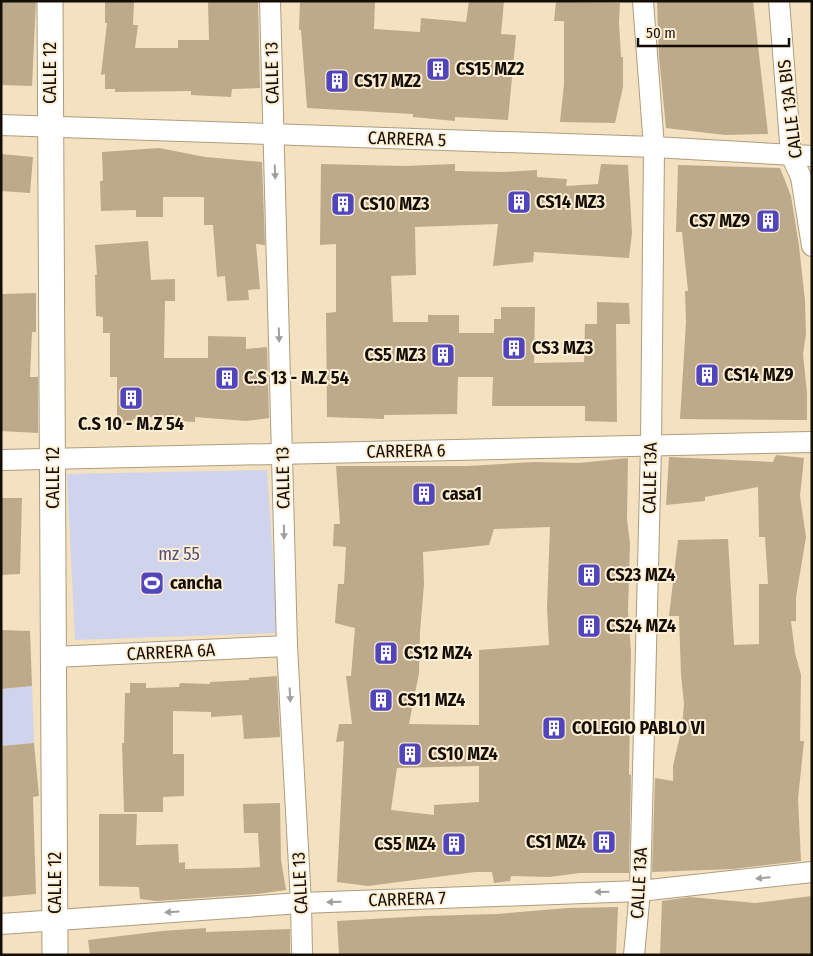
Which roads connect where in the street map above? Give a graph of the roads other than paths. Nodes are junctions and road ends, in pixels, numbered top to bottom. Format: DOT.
graph roads {
  1 [pos="50,1"];
  2 [pos="270,1"];
  3 [pos="643,1"];
  4 [pos="779,1"];
  5 [pos="1,125"];
  6 [pos="51,126"];
  7 [pos="274,135"];
  8 [pos="654,147"];
  9 [pos="792,155"];
  10 [pos="812,156"];
  11 [pos="812,246"];
  12 [pos="812,442"];
  13 [pos="651,446"];
  14 [pos="282,454"];
  15 [pos="53,459"];
  16 [pos="1,460"];
  17 [pos="287,646"];
  18 [pos="54,657"];
  19 [pos="812,872"];
  20 [pos="640,891"];
  21 [pos="301,903"];
  22 [pos="55,920"];
  23 [pos="1,924"];
  24 [pos="55,955"];
  25 [pos="302,955"];
  26 [pos="634,955"];
  1 -- 6 [label="street, CALLE 12"];
  2 -- 7 [label="street, CALLE 13"];
  3 -- 8 [label="street, CALLE 13A"];
  4 -- 9 [label="street, CALLE 13A BIS"];
  5 -- 6 [label="street, CARRERA 5"];
  6 -- 7 [label="street, CARRERA 5"];
  6 -- 15 [label="street, CALLE 12"];
  7 -- 8 [label="street, CARRERA 5"];
  7 -- 14 [label="street, CALLE 13, one-way"];
  8 -- 9 [label="street, CARRERA 5"];
  8 -- 13 [label="street, CALLE 13A"];
  9 -- 10 [label="street, CARRERA 5"];
  9 -- 11 [label="street, CALLE 13A BIS"];
  12 -- 13 [label="street, CARRERA 6"];
  13 -- 14 [label="street, CARRERA 6"];
  13 -- 20 [label="street, CALLE 13A"];
  14 -- 15 [label="street, CARRERA 6"];
  14 -- 17 [label="street, CALLE 13, one-way"];
  15 -- 16 [label="street, CARRERA 6"];
  15 -- 18 [label="street, CALLE 12"];
  17 -- 18 [label="street, CARRERA 6A"];
  17 -- 21 [label="street, CALLE 13, one-way"];
  18 -- 22 [label="street, CALLE 12"];
  19 -- 20 [label="street, CARRERA 7, one-way"];
  20 -- 21 [label="street, CARRERA 7, one-way"];
  20 -- 26 [label="street, CALLE 13A"];
  21 -- 22 [label="street, CARRERA 7, one-way"];
  21 -- 25 [label="street, CALLE 13"];
  22 -- 23 [label="street, CARRERA 7"];
  22 -- 24 [label="street, CALLE 12"];
}
